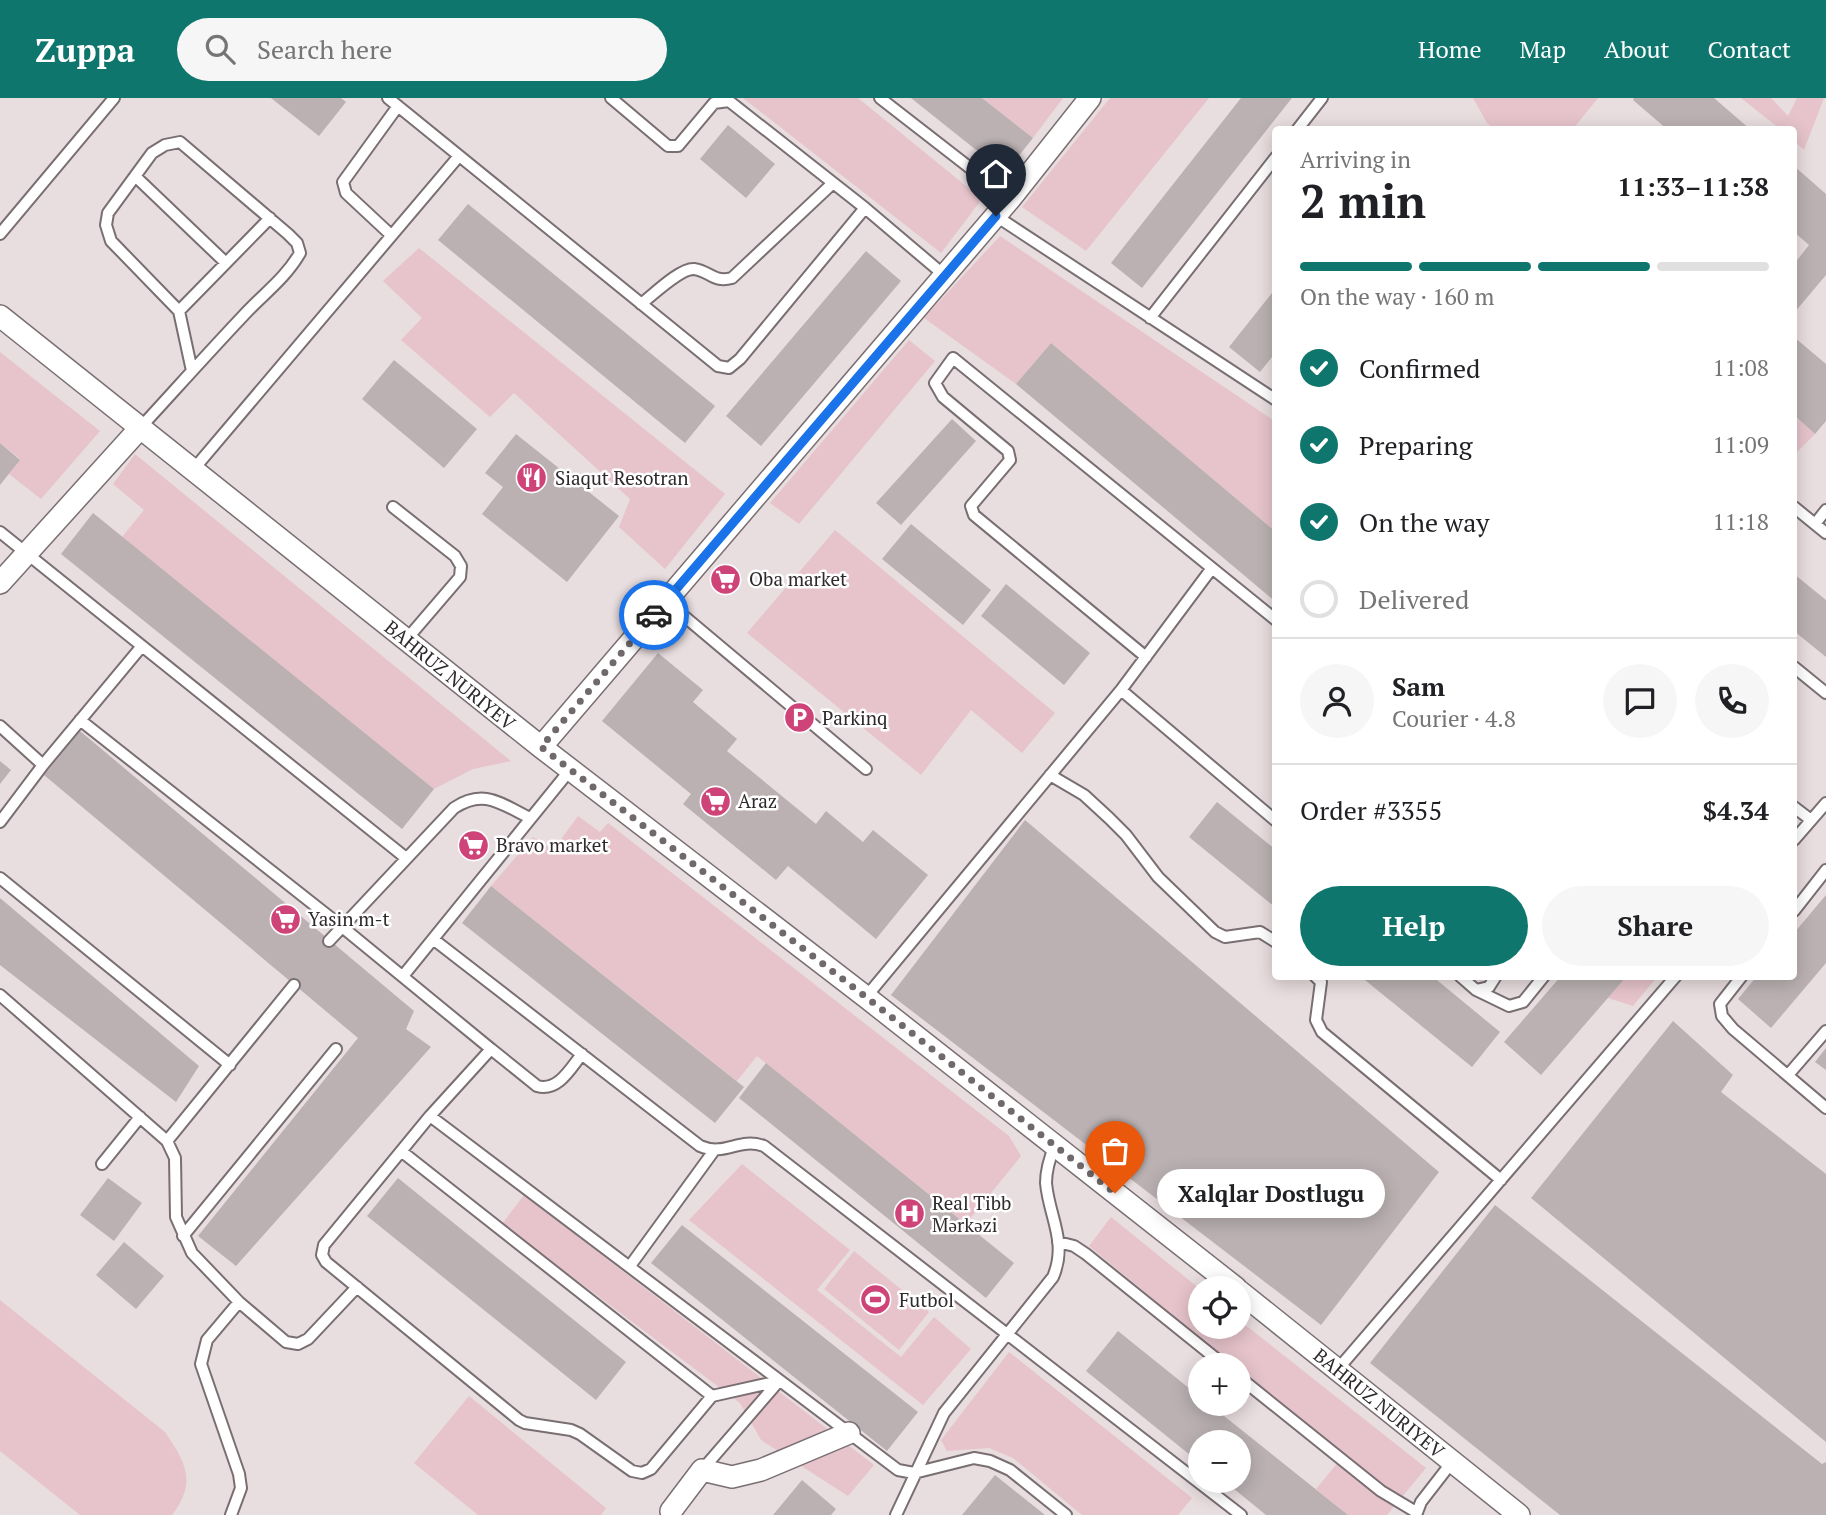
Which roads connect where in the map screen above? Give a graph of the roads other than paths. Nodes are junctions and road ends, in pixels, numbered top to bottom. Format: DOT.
graph roads {
  1 [pos="114,98"];
  2 [pos="388,98"];
  3 [pos="611,98"];
  4 [pos="880,98"];
  5 [pos="1090,98"];
  6 [pos="1322,98"];
  7 [pos="398,106"];
  8 [pos="1300,126"];
  9 [pos="459,156"];
  10 [pos="1272,162"];
  11 [pos="135,176"];
  12 [pos="833,183"];
  13 [pos="1010,199"];
  14 [pos="865,208"];
  15 [pos="996,216"];
  16 [pos="270,218"];
  17 [pos="0,234"];
  18 [pos="391,235"];
  19 [pos="226,263"];
  20 [pos="944,275"];
  21 [pos="641,304"];
  22 [pos="179,311"];
  23 [pos="0,316"];
  24 [pos="1150,318"];
  25 [pos="192,371"];
  26 [pos="1272,397"];
  27 [pos="141,427"];
  28 [pos="193,470"];
  29 [pos="393,507"];
  30 [pos="1797,509"];
  31 [pos="1826,510"];
  32 [pos="1815,524"];
  33 [pos="0,532"];
  34 [pos="1826,533"];
  35 [pos="27,553"];
  36 [pos="1212,568"];
  37 [pos="0,583"];
  38 [pos="666,601"];
  39 [pos="1272,617"];
  40 [pos="406,640"];
  41 [pos="142,646"];
  42 [pos="1146,657"];
  43 [pos="1797,669"];
  44 [pos="1121,690"];
  45 [pos="1826,693"];
  46 [pos="80,720"];
  47 [pos="0,726"];
  48 [pos="541,747"];
  49 [pos="43,765"];
  50 [pos="866,769"];
  51 [pos="570,770"];
  52 [pos="1051,775"];
  53 [pos="1826,803"];
  54 [pos="1797,809"];
  55 [pos="530,818"];
  56 [pos="1272,818"];
  57 [pos="1811,820"];
  58 [pos="0,822"];
  59 [pos="1797,836"];
  60 [pos="406,858"];
  61 [pos="1826,870"];
  62 [pos="0,878"];
  63 [pos="1797,907"];
  64 [pos="341,926"];
  65 [pos="433,939"];
  66 [pos="1272,940"];
  67 [pos="330,941"];
  68 [pos="403,976"];
  69 [pos="1319,980"];
  70 [pos="1465,980"];
  71 [pos="1493,980"];
  72 [pos="1541,980"];
  73 [pos="1673,980"];
  74 [pos="1739,980"];
  75 [pos="294,985"];
  76 [pos="1476,990"];
  77 [pos="0,995"];
  78 [pos="866,997"];
  79 [pos="1826,1031"];
  80 [pos="335,1049"];
  81 [pos="491,1049"];
  82 [pos="582,1054"];
  83 [pos="230,1065"];
  84 [pos="1788,1075"];
  85 [pos="1826,1108"];
  86 [pos="430,1116"];
  87 [pos="140,1117"];
  88 [pos="167,1140"];
  89 [pos="1055,1145"];
  90 [pos="401,1151"];
  91 [pos="713,1152"];
  92 [pos="102,1164"];
  93 [pos="1502,1180"];
  94 [pos="183,1236"];
  95 [pos="1058,1242"];
  96 [pos="631,1266"];
  97 [pos="1221,1276"];
  98 [pos="357,1287"];
  99 [pos="1251,1300"];
  100 [pos="239,1302"];
  101 [pos="1007,1334"];
  102 [pos="1209,1353"];
  103 [pos="1338,1369"];
  104 [pos="779,1381"];
  105 [pos="1251,1387"];
  106 [pos="712,1396"];
  107 [pos="849,1433"];
  108 [pos="1452,1462"];
  109 [pos="702,1470"];
  110 [pos="914,1474"];
  111 [pos="671,1511"];
  112 [pos="1416,1514"];
  113 [pos="230,1515"];
  114 [pos="896,1515"];
  115 [pos="1066,1515"];
  116 [pos="1241,1515"];
  117 [pos="1519,1515"];
  1 -- 17 [label="lane"];
  2 -- 7 [label="lane"];
  3 -- 12 [label="lane"];
  4 -- 13 [label="lane"];
  5 -- 13 [label="street"];
  6 -- 8 [label="lane"];
  7 -- 9 [label="lane"];
  7 -- 18 [label="lane"];
  9 -- 18 [label="lane"];
  9 -- 21 [label="lane"];
  10 -- 24 [label="lane"];
  11 -- 16 [label="lane"];
  11 -- 19 [label="lane"];
  11 -- 22 [label="lane"];
  12 -- 14 [label="lane"];
  12 -- 21 [label="lane"];
  13 -- 15 [label="street"];
  14 -- 20 [label="lane"];
  14 -- 21 [label="lane"];
  15 -- 20 [label="street"];
  15 -- 24 [label="lane"];
  16 -- 19 [label="lane"];
  16 -- 25 [label="lane"];
  18 -- 28 [label="lane"];
  19 -- 22 [label="lane"];
  20 -- 38 [label="street"];
  22 -- 25 [label="lane"];
  23 -- 27 [label="street, BAHRUZ NURIYEV"];
  24 -- 26 [label="lane"];
  25 -- 27 [label="lane"];
  27 -- 28 [label="street, BAHRUZ NURIYEV"];
  27 -- 35 [label="street"];
  28 -- 40 [label="street, BAHRUZ NURIYEV"];
  29 -- 40 [label="lane"];
  30 -- 32 [label="lane"];
  31 -- 32 [label="lane"];
  32 -- 34 [label="lane"];
  33 -- 35 [label="lane"];
  35 -- 37 [label="street"];
  35 -- 41 [label="lane"];
  36 -- 39 [label="lane"];
  36 -- 42 [label="lane"];
  36 -- 42 [label="lane"];
  38 -- 48 [label="street"];
  38 -- 50 [label="lane"];
  40 -- 48 [label="street, BAHRUZ NURIYEV"];
  41 -- 46 [label="lane"];
  41 -- 60 [label="lane"];
  42 -- 44 [label="lane"];
  43 -- 45 [label="lane"];
  44 -- 52 [label="lane"];
  44 -- 56 [label="lane"];
  46 -- 49 [label="lane"];
  46 -- 64 [label="lane"];
  47 -- 49 [label="lane"];
  48 -- 51 [label="street, BAHRUZ NURIYEV"];
  49 -- 58 [label="lane"];
  51 -- 55 [label="lane"];
  51 -- 78 [label="street, BAHRUZ NURIYEV"];
  52 -- 66 [label="lane"];
  52 -- 78 [label="lane"];
  53 -- 57 [label="lane"];
  54 -- 57 [label="lane"];
  55 -- 60 [label="lane"];
  55 -- 65 [label="lane"];
  57 -- 59 [label="lane"];
  60 -- 64 [label="lane"];
  61 -- 63 [label="lane"];
  62 -- 83 [label="lane"];
  64 -- 67 [label="lane"];
  64 -- 68 [label="lane"];
  65 -- 68 [label="lane"];
  65 -- 82 [label="lane"];
  68 -- 81 [label="lane"];
  69 -- 93 [label="lane"];
  70 -- 76 [label="lane"];
  71 -- 76 [label="lane"];
  72 -- 76 [label="lane"];
  73 -- 93 [label="lane"];
  74 -- 84 [label="lane"];
  75 -- 83 [label="lane"];
  77 -- 87 [label="lane"];
  78 -- 89 [label="street, BAHRUZ NURIYEV"];
  79 -- 84 [label="lane"];
  80 -- 94 [label="lane"];
  81 -- 82 [label="lane"];
  81 -- 86 [label="lane"];
  82 -- 91 [label="lane"];
  83 -- 88 [label="lane"];
  84 -- 85 [label="lane"];
  86 -- 90 [label="lane"];
  86 -- 96 [label="lane"];
  87 -- 88 [label="lane"];
  87 -- 92 [label="lane"];
  88 -- 94 [label="lane"];
  89 -- 95 [label="lane"];
  89 -- 97 [label="street, BAHRUZ NURIYEV"];
  90 -- 98 [label="lane"];
  90 -- 106 [label="lane"];
  91 -- 96 [label="lane"];
  91 -- 101 [label="lane"];
  93 -- 103 [label="lane"];
  94 -- 100 [label="lane"];
  95 -- 101 [label="lane"];
  95 -- 102 [label="lane"];
  96 -- 104 [label="lane"];
  98 -- 100 [label="lane"];
  98 -- 106 [label="lane"];
  99 -- 103 [label="street, BAHRUZ NURIYEV"];
  100 -- 113 [label="lane"];
  101 -- 110 [label="lane"];
  101 -- 116 [label="lane"];
  103 -- 108 [label="street, BAHRUZ NURIYEV"];
  104 -- 106 [label="lane"];
  104 -- 107 [label="lane"];
  104 -- 109 [label="lane"];
  105 -- 112 [label="lane"];
  107 -- 109 [label="street"];
  107 -- 110 [label="lane"];
  108 -- 112 [label="lane"];
  108 -- 117 [label="street, BAHRUZ NURIYEV"];
  109 -- 111 [label="street"];
  110 -- 114 [label="lane"];
  110 -- 115 [label="lane"];
}
